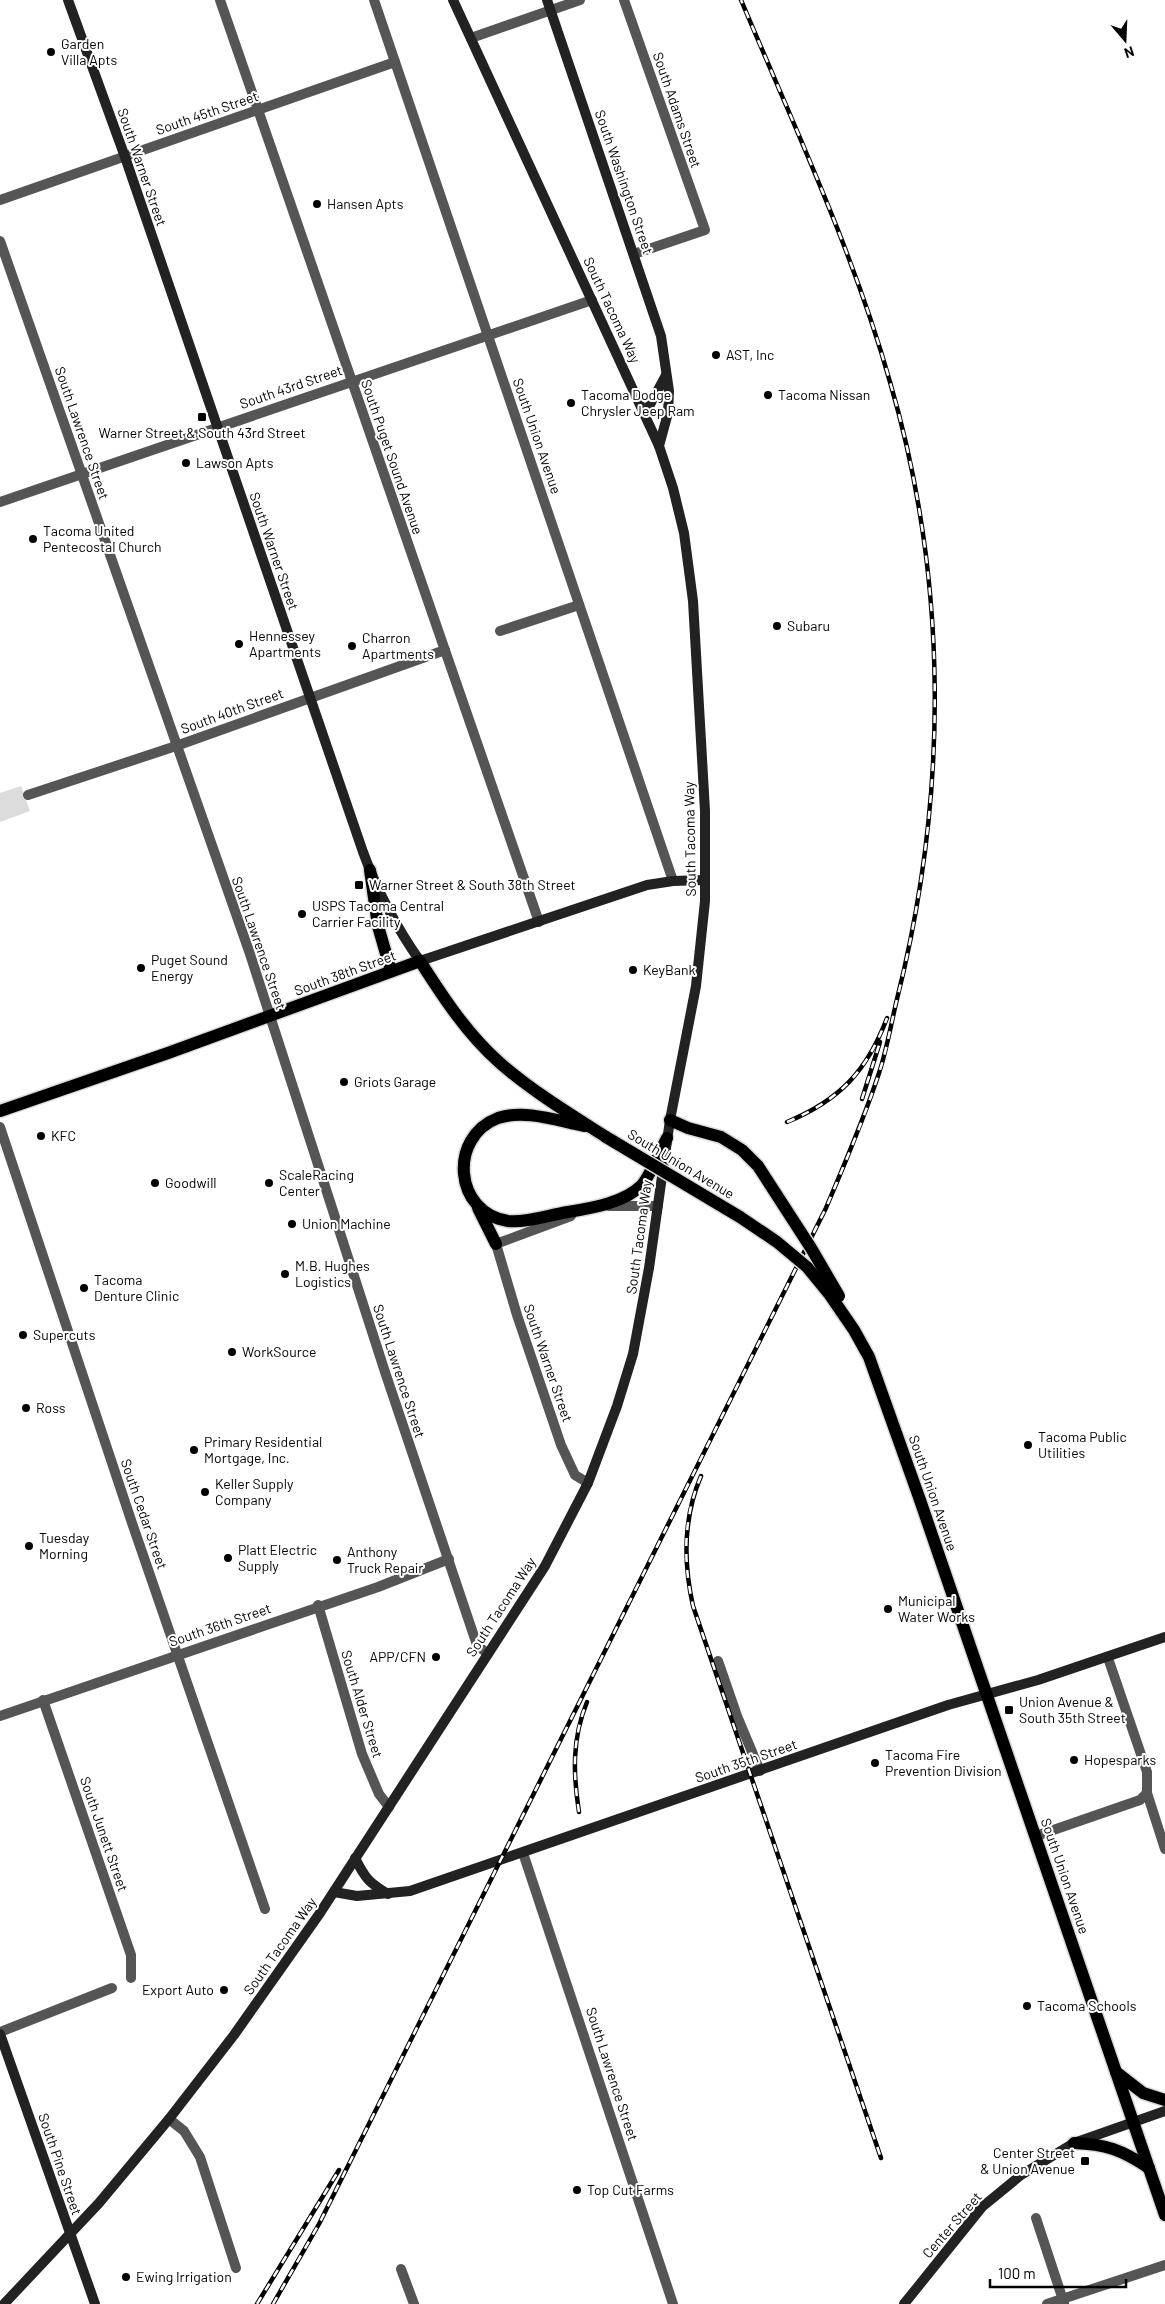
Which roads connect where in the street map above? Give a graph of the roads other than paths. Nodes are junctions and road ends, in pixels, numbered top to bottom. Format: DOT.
graph roads {
  1 [pos="68,0"];
  2 [pos="220,0"];
  3 [pos="374,0"];
  4 [pos="453,0"];
  5 [pos="580,0"];
  6 [pos="624,0"];
  7 [pos="549,5"];
  8 [pos="471,38"];
  9 [pos="395,62"];
  10 [pos="257,110"];
  11 [pos="125,157"];
  12 [pos="0,200"];
  13 [pos="0,241"];
  14 [pos="634,254"];
  15 [pos="592,300"];
  16 [pos="488,335"];
  17 [pos="666,375"];
  18 [pos="351,381"];
  19 [pos="645,414"];
  20 [pos="217,427"];
  21 [pos="659,446"];
  22 [pos="82,474"];
  23 [pos="0,502"];
  24 [pos="579,605"];
  25 [pos="500,632"];
  26 [pos="445,650"];
  27 [pos="309,698"];
  28 [pos="176,746"];
  29 [pos="28,795"];
  30 [pos="370,870"];
  31 [pos="704,880"];
  32 [pos="673,881"];
  33 [pos="539,922"];
  34 [pos="420,961"];
  35 [pos="392,971"];
  36 [pos="270,1016"];
  37 [pos="0,1111"];
  38 [pos="670,1120"];
  39 [pos="0,1127"];
  40 [pos="592,1127"];
  41 [pos="667,1138"];
  42 [pos="658,1206"];
  43 [pos="478,1207"];
  44 [pos="596,1207"];
  45 [pos="496,1244"];
  46 [pos="854,1330"];
  47 [pos="588,1483"];
  48 [pos="449,1559"];
  49 [pos="318,1605"];
  50 [pos="1165,1637"];
  51 [pos="178,1654"];
  52 [pos="488,1654"];
  53 [pos="1108,1658"];
  54 [pos="718,1660"];
  55 [pos="987,1694"];
  56 [pos="43,1700"];
  57 [pos="0,1716"];
  58 [pos="760,1770"];
  59 [pos="1147,1793"];
  60 [pos="389,1807"];
  61 [pos="1036,1836"];
  62 [pos="1165,1849"];
  63 [pos="523,1853"];
  64 [pos="356,1858"];
  65 [pos="334,1892"];
  66 [pos="388,1894"];
  67 [pos="265,1909"];
  68 [pos="131,1978"];
  69 [pos="112,1988"];
  70 [pos="0,2033"];
  71 [pos="1116,2072"];
  72 [pos="1165,2100"];
  73 [pos="1165,2111"];
  74 [pos="169,2120"];
  75 [pos="1133,2122"];
  76 [pos="1074,2143"];
  77 [pos="1149,2168"];
  78 [pos="1165,2215"];
  79 [pos="1036,2218"];
  80 [pos="70,2233"];
  81 [pos="1165,2265"];
  82 [pos="236,2268"];
  83 [pos="401,2269"];
  84 [pos="1063,2301"];
  85 [pos="4,2304"];
  86 [pos="95,2304"];
  87 [pos="414,2304"];
  88 [pos="673,2304"];
  89 [pos="904,2304"];
  90 [pos="1047,2304"];
  1 -- 11 [label="main road, South Warner Street"];
  2 -- 10 [label="street, South Puget Sound Avenue"];
  3 -- 9 [label="street, South Union Avenue"];
  4 -- 8 [label="main road, South Tacoma Way"];
  5 -- 7 [label="street"];
  6 -- 14 [label="street, South Adams Street"];
  7 -- 8 [label="street"];
  7 -- 14 [label="main road, South Washington Street"];
  8 -- 15 [label="main road, South Tacoma Way"];
  9 -- 10 [label="street, South 45th Street"];
  9 -- 16 [label="street, South Union Avenue"];
  10 -- 11 [label="street, South 45th Street"];
  10 -- 18 [label="street, South Puget Sound Avenue"];
  11 -- 12 [label="street, South 45th Street"];
  11 -- 20 [label="main road, South Warner Street"];
  13 -- 22 [label="street, South Lawrence Street"];
  14 -- 17 [label="main road, South Washington Street"];
  15 -- 16 [label="street, South 43rd Street"];
  15 -- 19 [label="main road, South Tacoma Way"];
  16 -- 18 [label="street, South 43rd Street"];
  16 -- 24 [label="street, South Union Avenue"];
  17 -- 19 [label="main road"];
  17 -- 21 [label="main road, South Washington Street"];
  18 -- 20 [label="street, South 43rd Street"];
  18 -- 26 [label="street, South Puget Sound Avenue"];
  19 -- 21 [label="main road, South Tacoma Way"];
  20 -- 22 [label="street, South 43rd Street"];
  20 -- 27 [label="main road, South Warner Street"];
  21 -- 31 [label="main road, South Tacoma Way"];
  22 -- 23 [label="street, South 43rd Street"];
  22 -- 28 [label="street, South Lawrence Street"];
  24 -- 25 [label="street"];
  24 -- 32 [label="street, South Union Avenue"];
  26 -- 27 [label="street, South 40th Street"];
  26 -- 33 [label="street, South Puget Sound Avenue"];
  27 -- 28 [label="street, South 40th Street"];
  27 -- 30 [label="main road, South Warner Street"];
  28 -- 29 [label="street, South 40th Street"];
  28 -- 36 [label="street, South Lawrence Street"];
  30 -- 34 [label="main road, South Warner Street"];
  30 -- 35 [label="main road"];
  31 -- 32 [label="main road, South 38th Street"];
  31 -- 38 [label="main road, South Tacoma Way"];
  32 -- 33 [label="main road, South 38th Street"];
  33 -- 34 [label="main road, South 38th Street"];
  34 -- 35 [label="main road, South 38th Street"];
  34 -- 40 [label="main road, South Union Avenue"];
  35 -- 36 [label="main road, South 38th Street"];
  36 -- 37 [label="main road, South 38th Street"];
  36 -- 48 [label="street, South Lawrence Street"];
  38 -- 41 [label="main road, South Tacoma Way"];
  38 -- 46 [label="main road, bridge"];
  39 -- 51 [label="street, South Cedar Street"];
  40 -- 43 [label="main road"];
  40 -- 46 [label="main road, South Union Avenue, bridge"];
  41 -- 42 [label="main road, South Tacoma Way"];
  41 -- 44 [label="main road"];
  42 -- 44 [label="street"];
  42 -- 47 [label="main road, South Tacoma Way"];
  43 -- 44 [label="main road"];
  43 -- 45 [label="main road"];
  44 -- 45 [label="street"];
  45 -- 47 [label="street, South Warner Street"];
  46 -- 55 [label="main road, South Union Avenue, bridge"];
  47 -- 52 [label="main road, South Tacoma Way"];
  48 -- 49 [label="street, South 36th Street"];
  48 -- 52 [label="street, South Lawrence Street"];
  49 -- 51 [label="street, South 36th Street"];
  49 -- 60 [label="street, South Alder Street"];
  50 -- 53 [label="main road, South 35th Street"];
  51 -- 56 [label="street, South 36th Street"];
  51 -- 67 [label="street, South Cedar Street"];
  52 -- 60 [label="main road, South Tacoma Way"];
  53 -- 55 [label="main road, South 35th Street"];
  53 -- 59 [label="street"];
  54 -- 58 [label="street"];
  55 -- 58 [label="main road, South 35th Street"];
  55 -- 61 [label="main road, South Union Avenue"];
  56 -- 57 [label="street, South 36th Street"];
  56 -- 68 [label="street, South Junett Street"];
  58 -- 63 [label="main road, South 35th Street"];
  59 -- 61 [label="street"];
  59 -- 62 [label="street"];
  60 -- 64 [label="main road, South Tacoma Way"];
  61 -- 71 [label="main road, South Union Avenue"];
  63 -- 66 [label="main road, South 35th Street"];
  63 -- 88 [label="street, South Lawrence Street"];
  64 -- 65 [label="main road, South Tacoma Way"];
  64 -- 66 [label="main road"];
  65 -- 66 [label="main road, South 35th Street"];
  65 -- 74 [label="main road, South Tacoma Way"];
  69 -- 70 [label="street"];
  70 -- 80 [label="main road, South Pine Street"];
  71 -- 72 [label="main road"];
  71 -- 75 [label="main road, South Union Avenue"];
  73 -- 75 [label="main road, Center Street"];
  74 -- 80 [label="main road, South Tacoma Way"];
  74 -- 82 [label="street"];
  75 -- 76 [label="main road, Center Street"];
  75 -- 77 [label="main road, South Union Avenue"];
  76 -- 77 [label="main road"];
  76 -- 89 [label="main road, Center Street"];
  77 -- 78 [label="main road, South Union Avenue"];
  79 -- 84 [label="street"];
  80 -- 85 [label="main road, South Tacoma Way"];
  80 -- 86 [label="main road, South Pine Street"];
  81 -- 84 [label="street"];
  83 -- 87 [label="street"];
  84 -- 90 [label="street"];
}
